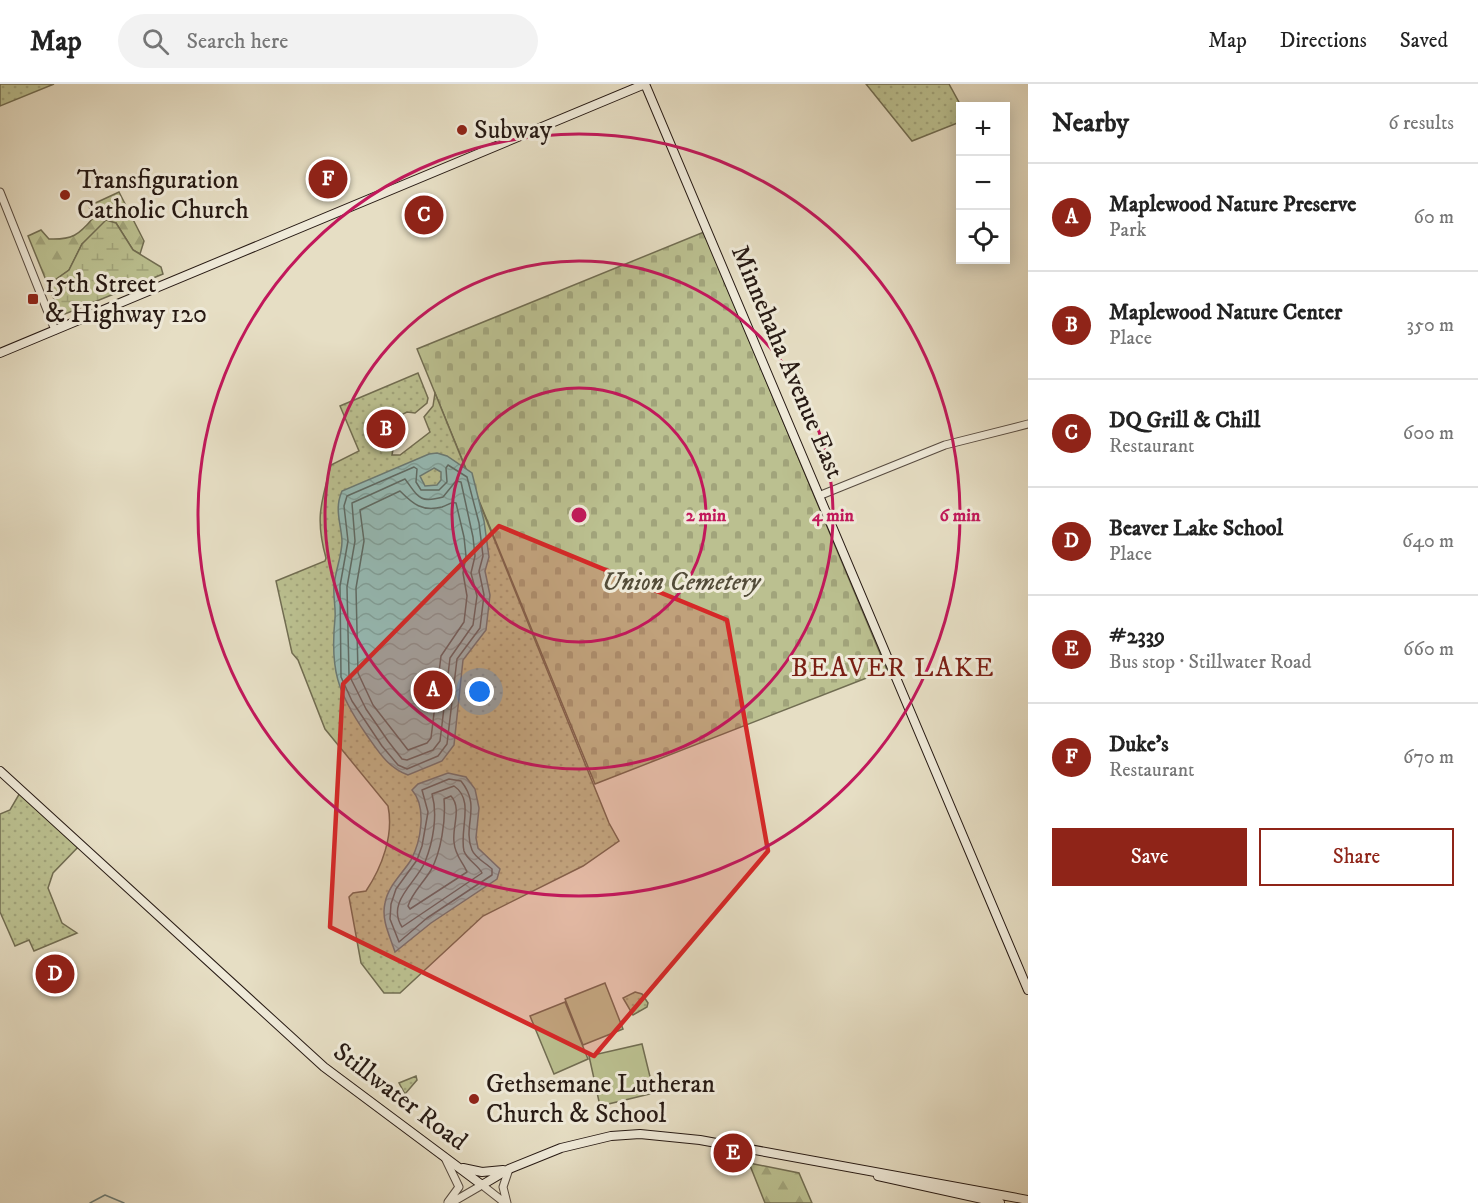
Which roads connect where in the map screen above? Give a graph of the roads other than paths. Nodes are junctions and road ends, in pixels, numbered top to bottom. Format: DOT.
graph roads {
  1 [pos="645,84"];
  2 [pos="0,192"];
  3 [pos="55,330"];
  4 [pos="0,352"];
  5 [pos="1028,424"];
  6 [pos="821,495"];
  7 [pos="0,771"];
  8 [pos="1028,990"];
  9 [pos="443,1156"];
  10 [pos="454,1164"];
  11 [pos="509,1169"];
  12 [pos="867,1172"];
  13 [pos="482,1185"];
  14 [pos="1028,1200"];
  15 [pos="449,1203"];
  16 [pos="506,1203"];
  17 [pos="999,1203"];
  1 -- 3 [label="main road"];
  1 -- 6 [label="main road, Minnehaha Avenue East"];
  2 -- 3 [label="street"];
  3 -- 4 [label="main road"];
  5 -- 6 [label="street"];
  6 -- 8 [label="main road, Minnehaha Avenue East"];
  7 -- 9 [label="main road, Stillwater Road"];
  9 -- 10 [label="main road, Stillwater Road"];
  9 -- 15 [label="street"];
  10 -- 11 [label="main road"];
  10 -- 13 [label="main road, Stillwater Road"];
  11 -- 12 [label="main road"];
  11 -- 13 [label="main road"];
  11 -- 16 [label="street"];
  12 -- 14 [label="main road"];
  12 -- 17 [label="main road"];
  13 -- 15 [label="street"];
  13 -- 16 [label="street"];
}
